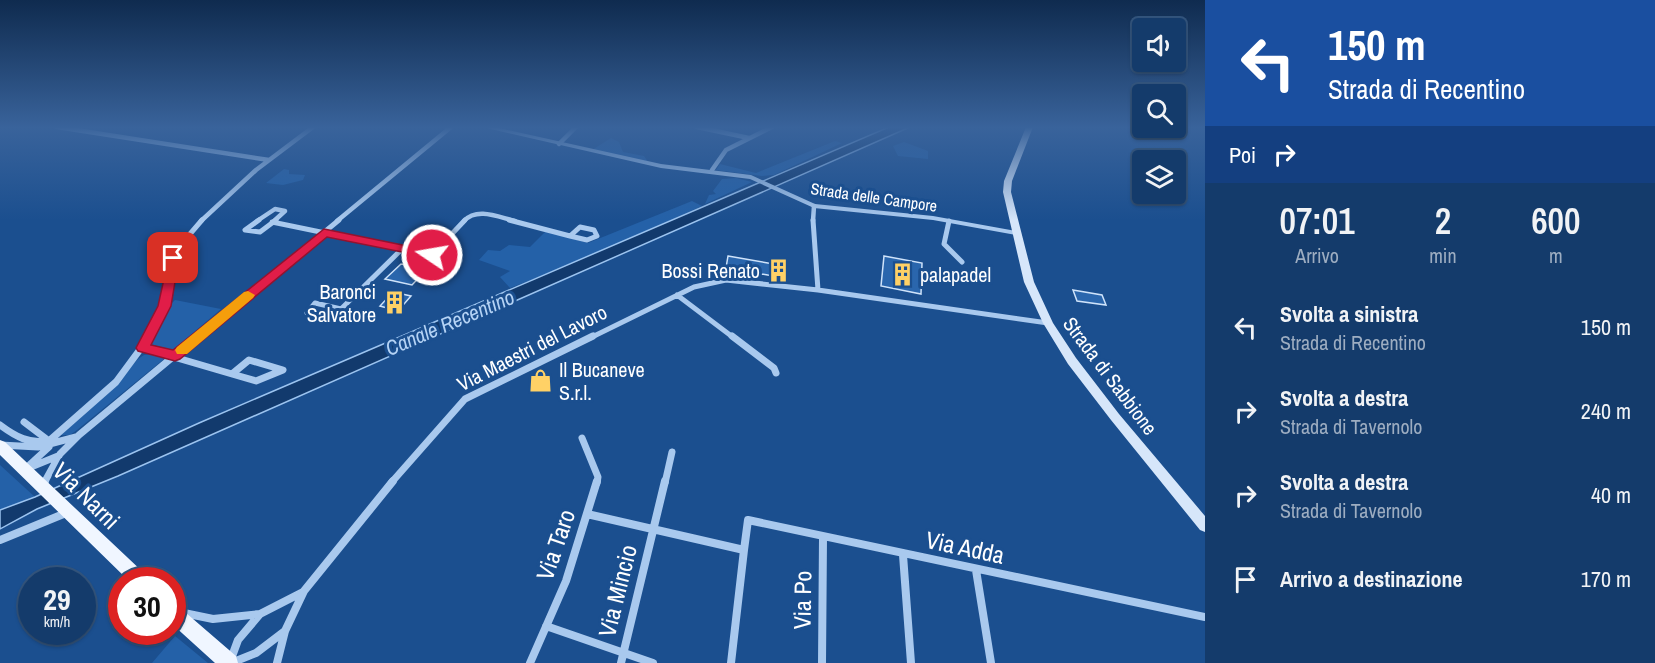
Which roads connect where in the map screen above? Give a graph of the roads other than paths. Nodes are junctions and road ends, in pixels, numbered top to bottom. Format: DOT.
graph roads {
  1 [pos="256,158"];
  2 [pos="272,158"];
  3 [pos="414,158"];
  4 [pos="624,158"];
  5 [pos="720,158"];
  6 [pos="1017,158"];
  7 [pos="269,160"];
  8 [pos="712,170"];
  9 [pos="814,206"];
  10 [pos="949,221"];
  11 [pos="272,222"];
  12 [pos="324,233"];
  13 [pos="1016,233"];
  14 [pos="569,236"];
  15 [pos="403,249"];
  16 [pos="962,262"];
  17 [pos="818,290"];
  18 [pos="676,295"];
  19 [pos="342,309"];
  20 [pos="1048,323"];
  21 [pos="143,348"];
  22 [pos="175,356"];
  23 [pos="776,373"];
  24 [pos="232,374"];
  25 [pos="24,422"];
  26 [pos="0,425"];
  27 [pos="79,435"];
  28 [pos="582,438"];
  29 [pos="49,444"];
  30 [pos="0,446"];
  31 [pos="672,452"];
  32 [pos="60,454"];
  33 [pos="25,469"];
  34 [pos="42,487"];
  35 [pos="63,509"];
  36 [pos="587,514"];
  37 [pos="1205,526"];
  38 [pos="654,529"];
  39 [pos="823,538"];
  40 [pos="0,540"];
  41 [pos="744,550"];
  42 [pos="903,555"];
  43 [pos="125,567"];
  44 [pos="976,570"];
  45 [pos="304,591"];
  46 [pos="186,614"];
  47 [pos="260,614"];
  48 [pos="1205,617"];
  49 [pos="186,624"];
  50 [pos="546,626"];
  51 [pos="285,631"];
  52 [pos="622,659"];
  53 [pos="230,663"];
  54 [pos="278,663"];
  55 [pos="530,663"];
  56 [pos="653,663"];
  57 [pos="731,663"];
  58 [pos="822,663"];
  59 [pos="911,663"];
  60 [pos="991,663"];
  1 -- 7 [label="street"];
  2 -- 7 [label="street"];
  3 -- 12 [label="street"];
  4 -- 8 [label="street, Strada delle Campore"];
  5 -- 8 [label="street"];
  6 -- 13 [label="main road, Strada di Sabbione"];
  7 -- 21 [label="street"];
  8 -- 9 [label="street, Strada delle Campore"];
  9 -- 10 [label="street, Strada delle Campore"];
  9 -- 17 [label="street"];
  10 -- 13 [label="street, Strada delle Campore"];
  10 -- 16 [label="street"];
  11 -- 11 [label="street"];
  11 -- 12 [label="street"];
  12 -- 15 [label="street"];
  12 -- 22 [label="street"];
  13 -- 20 [label="main road, Strada di Sabbione"];
  14 -- 14 [label="street"];
  14 -- 15 [label="street"];
  15 -- 19 [label="street"];
  17 -- 18 [label="street, Via Maestri del Lavoro"];
  17 -- 20 [label="street, Via Maestri del Lavoro"];
  18 -- 23 [label="street"];
  18 -- 45 [label="street, Via Maestri del Lavoro"];
  19 -- 19 [label="street"];
  20 -- 37 [label="main road, Strada di Sabbione"];
  21 -- 22 [label="street"];
  21 -- 29 [label="street"];
  22 -- 24 [label="street"];
  22 -- 27 [label="street"];
  24 -- 24 [label="street"];
  25 -- 29 [label="street"];
  26 -- 29 [label="street"];
  27 -- 29 [label="street"];
  27 -- 32 [label="street"];
  28 -- 36 [label="street, Via Taro"];
  29 -- 30 [label="street"];
  29 -- 33 [label="street"];
  30 -- 33 [label="main road, Via Narni"];
  31 -- 38 [label="street, Via Mincio"];
  32 -- 33 [label="street"];
  32 -- 34 [label="street"];
  33 -- 34 [label="main road, Via Narni"];
  34 -- 35 [label="main road, Via Narni"];
  35 -- 40 [label="street"];
  35 -- 43 [label="main road, Via Narni"];
  36 -- 38 [label="street, Via Mincio"];
  36 -- 50 [label="street, Via Taro"];
  38 -- 41 [label="street"];
  38 -- 52 [label="street, Via Mincio"];
  39 -- 41 [label="street, Via Adda"];
  39 -- 42 [label="street, Via Adda"];
  39 -- 58 [label="street, Via Po"];
  41 -- 57 [label="street"];
  42 -- 44 [label="street, Via Adda"];
  42 -- 59 [label="street"];
  44 -- 48 [label="street, Via Adda"];
  44 -- 60 [label="street"];
  45 -- 47 [label="street, Via Maestri del Lavoro"];
  45 -- 51 [label="street, Via Maestri del Lavoro"];
  46 -- 47 [label="street, Via Maestri del Lavoro"];
  47 -- 53 [label="street, Via Maestri del Lavoro"];
  49 -- 53 [label="main road"];
  50 -- 52 [label="street"];
  50 -- 55 [label="street, Via Taro"];
  51 -- 53 [label="street, Via Maestri del Lavoro"];
  51 -- 54 [label="street, Via Maestri del Lavoro"];
  52 -- 56 [label="street"];
}
